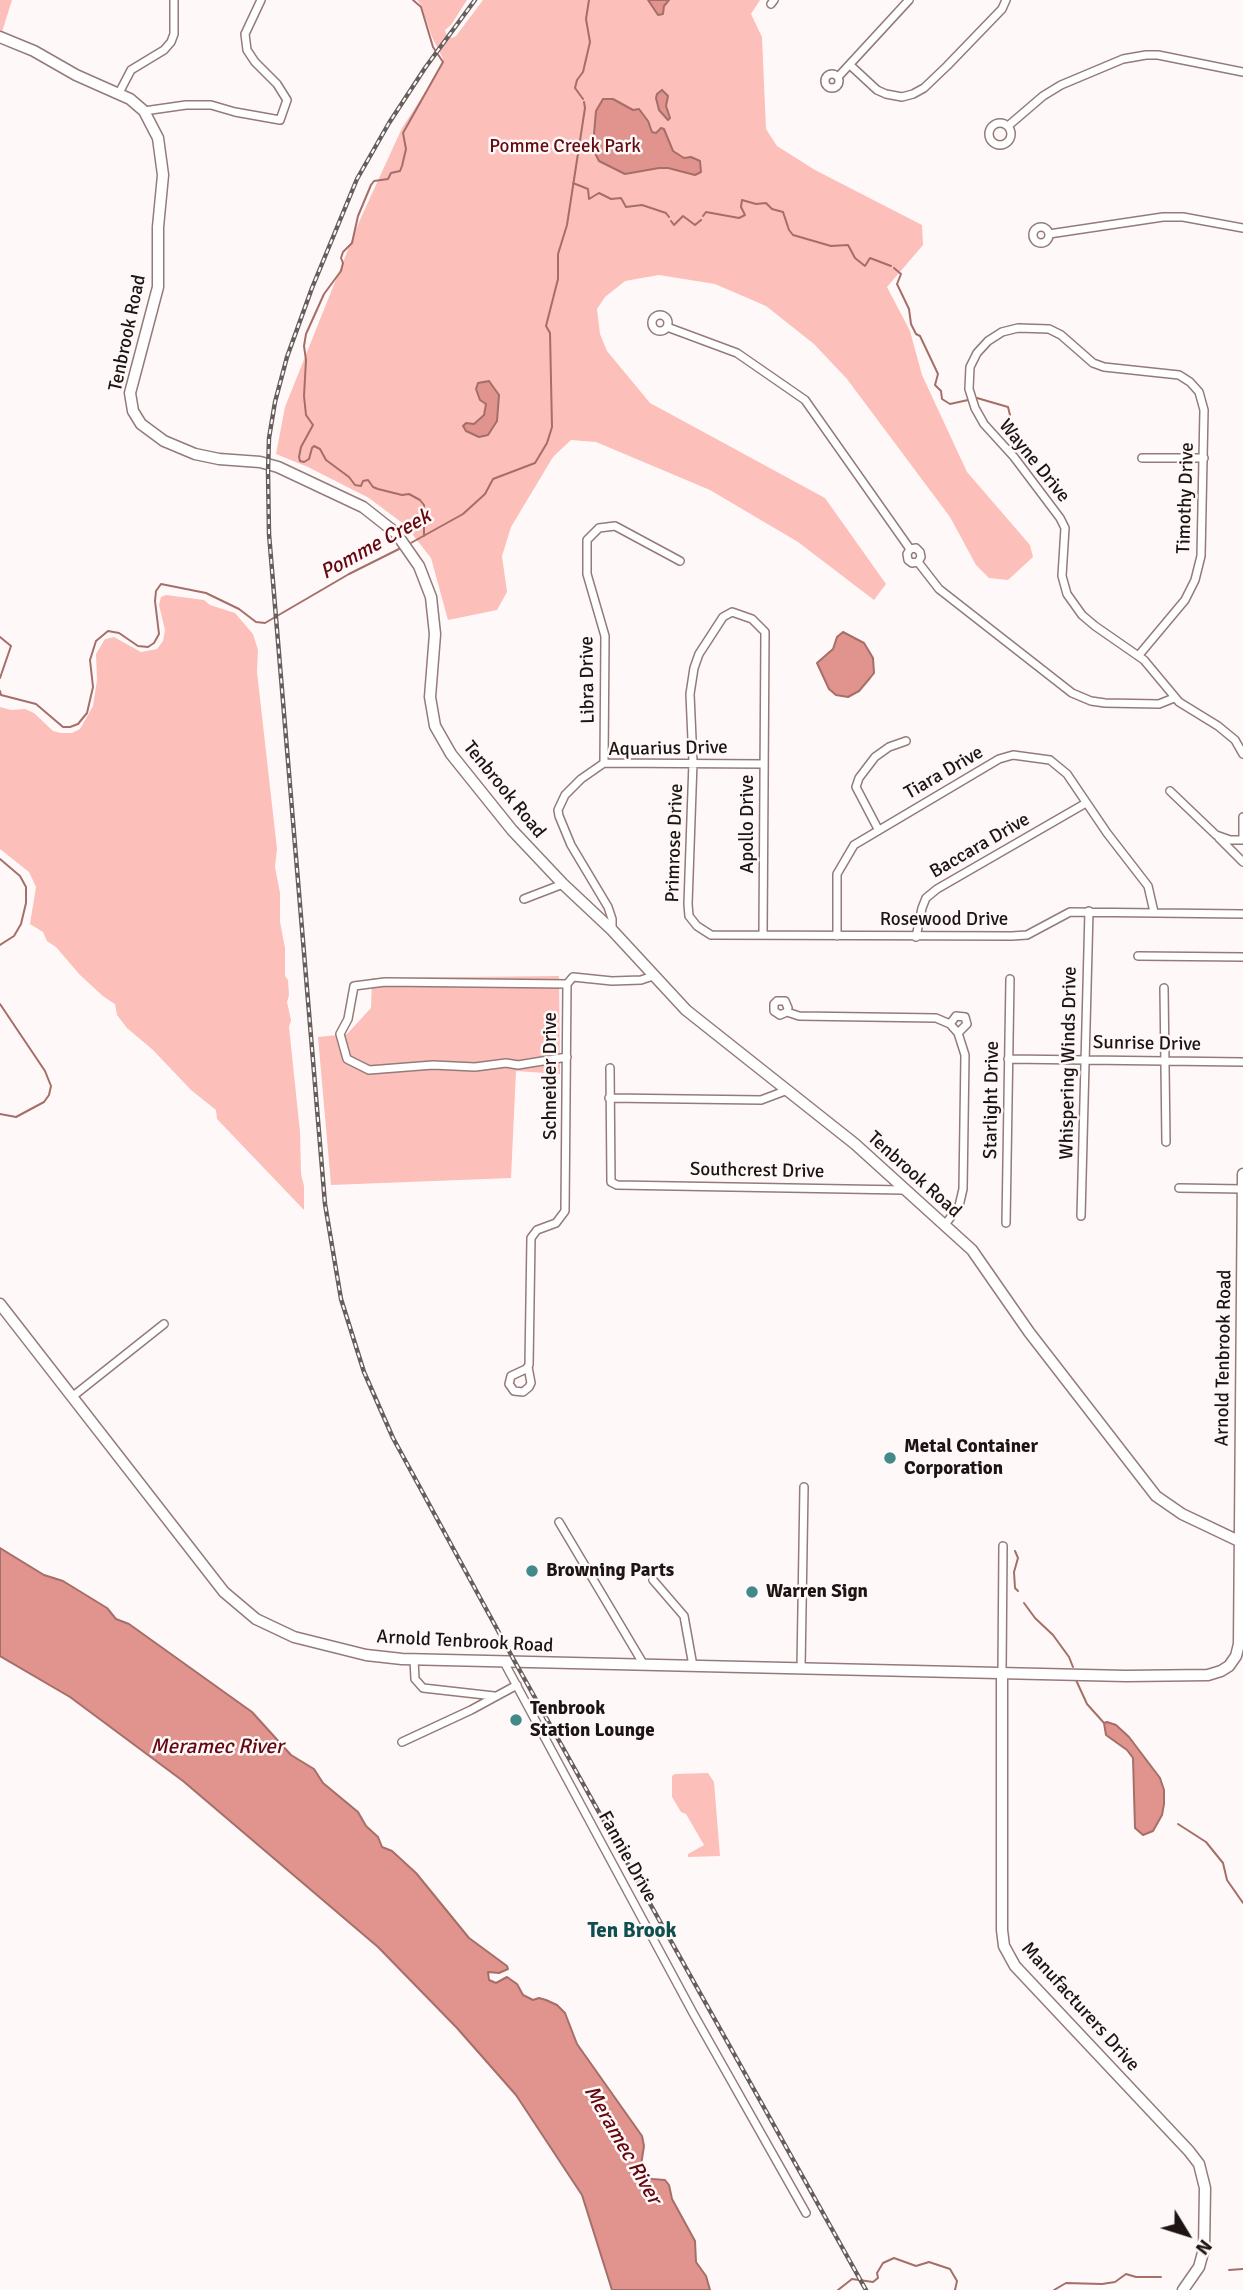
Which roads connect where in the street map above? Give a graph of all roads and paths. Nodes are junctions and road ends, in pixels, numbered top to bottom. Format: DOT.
graph roads {
  1 [pos="174,0"];
  2 [pos="261,0"];
  3 [pos="909,0"];
  4 [pos="1006,0"];
  5 [pos="0,37"];
  6 [pos="850,65"];
  7 [pos="1243,72"];
  8 [pos="838,77"];
  9 [pos="119,93"];
  10 [pos="144,111"];
  11 [pos="1008,126"];
  12 [pos="1243,228"];
  13 [pos="1049,234"];
  14 [pos="667,327"];
  15 [pos="975,408"];
  16 [pos="1142,458"];
  17 [pos="1204,458"];
  18 [pos="680,561"];
  19 [pos="728,613"];
  20 [pos="1139,655"];
  21 [pos="1174,698"];
  22 [pos="906,741"];
  23 [pos="1243,754"];
  24 [pos="693,762"];
  25 [pos="604,763"];
  26 [pos="764,764"];
  27 [pos="1170,791"];
  28 [pos="1086,803"];
  29 [pos="1243,817"];
  30 [pos="878,829"];
  31 [pos="1216,835"];
  32 [pos="1243,838"];
  33 [pos="1243,862"];
  34 [pos="563,884"];
  35 [pos="524,899"];
  36 [pos="1089,911"];
  37 [pos="1154,912"];
  38 [pos="1243,914"];
  39 [pos="689,916"];
  40 [pos="612,930"];
  41 [pos="763,934"];
  42 [pos="837,936"];
  43 [pos="916,937"];
  44 [pos="1138,956"];
  45 [pos="1243,957"];
  46 [pos="653,976"];
  47 [pos="1010,979"];
  48 [pos="567,984"];
  49 [pos="1164,988"];
  50 [pos="787,1012"];
  51 [pos="950,1024"];
  52 [pos="958,1033"];
  53 [pos="567,1057"];
  54 [pos="1008,1059"];
  55 [pos="1085,1059"];
  56 [pos="1165,1060"];
  57 [pos="1243,1062"];
  58 [pos="610,1068"];
  59 [pos="785,1091"];
  60 [pos="609,1098"];
  61 [pos="1166,1142"];
  62 [pos="1243,1174"];
  63 [pos="1179,1188"];
  64 [pos="1243,1189"];
  65 [pos="903,1190"];
  66 [pos="1081,1216"];
  67 [pos="1006,1223"];
  68 [pos="944,1226"];
  69 [pos="1243,1248"];
  70 [pos="0,1304"];
  71 [pos="164,1324"];
  72 [pos="1242,1362"];
  73 [pos="528,1367"];
  74 [pos="72,1396"];
  75 [pos="1242,1443"];
  76 [pos="804,1487"];
  77 [pos="559,1522"];
  78 [pos="1241,1524"];
  79 [pos="1223,1535"];
  80 [pos="1242,1543"];
  81 [pos="1003,1546"];
  82 [pos="1242,1566"];
  83 [pos="653,1580"];
  84 [pos="414,1659"];
  85 [pos="504,1662"];
  86 [pos="643,1665"];
  87 [pos="693,1666"];
  88 [pos="801,1668"];
  89 [pos="1002,1672"];
  90 [pos="517,1685"];
  91 [pos="494,1696"];
  92 [pos="402,1742"];
  93 [pos="806,2213"];
  94 [pos="1183,2290"];
  1 -- 9 [label="street"];
  2 -- 10 [label="street"];
  3 -- 6 [label="street"];
  4 -- 6 [label="street"];
  5 -- 9 [label="street, Tenbrook Road"];
  6 -- 8 [label="street"];
  7 -- 11 [label="street"];
  9 -- 10 [label="street, Tenbrook Road"];
  10 -- 34 [label="street, Tenbrook Road"];
  12 -- 13 [label="street"];
  14 -- 21 [label="street"];
  15 -- 17 [label="street, Timothy Drive"];
  15 -- 20 [label="street, Wayne Drive"];
  16 -- 17 [label="street"];
  17 -- 20 [label="street, Timothy Drive"];
  18 -- 25 [label="street, Libra Drive"];
  19 -- 24 [label="street, Primrose Drive"];
  19 -- 26 [label="street, Apollo Drive"];
  20 -- 21 [label="street, Wayne Drive"];
  21 -- 23 [label="street, Wayne Drive"];
  22 -- 30 [label="street"];
  24 -- 25 [label="street, Aquarius Drive"];
  24 -- 26 [label="street, Aquarius Drive"];
  24 -- 39 [label="street, Primrose Drive"];
  25 -- 40 [label="street, Aquarius Drive"];
  26 -- 41 [label="street, Apollo Drive"];
  27 -- 31 [label="street"];
  28 -- 30 [label="street, Tiara Drive"];
  28 -- 37 [label="street, Tiara Drive"];
  28 -- 43 [label="street, Baccara Drive"];
  29 -- 32 [label="street"];
  30 -- 42 [label="street, Tiara Drive"];
  31 -- 32 [label="street"];
  31 -- 33 [label="street"];
  34 -- 35 [label="street"];
  34 -- 40 [label="street, Tenbrook Road"];
  36 -- 37 [label="street, Rosewood Drive"];
  36 -- 43 [label="street, Rosewood Drive"];
  36 -- 55 [label="street, Whispering Winds Drive"];
  37 -- 38 [label="street, Rosewood Drive"];
  39 -- 41 [label="street, Rosewood Drive"];
  40 -- 46 [label="street, Tenbrook Road"];
  41 -- 42 [label="street, Rosewood Drive"];
  42 -- 43 [label="street, Rosewood Drive"];
  44 -- 45 [label="street"];
  46 -- 48 [label="street, Schneider Drive"];
  46 -- 59 [label="street, Tenbrook Road"];
  47 -- 54 [label="street, Starlight Drive"];
  48 -- 53 [label="street, Schneider Drive"];
  48 -- 53 [label="street"];
  49 -- 56 [label="street"];
  50 -- 51 [label="street"];
  51 -- 52 [label="street"];
  51 -- 52 [label="street"];
  52 -- 68 [label="street"];
  53 -- 73 [label="street, Schneider Drive"];
  54 -- 55 [label="street, Sunrise Drive"];
  54 -- 67 [label="street, Starlight Drive"];
  55 -- 56 [label="street, Sunrise Drive"];
  55 -- 66 [label="street, Whispering Winds Drive"];
  56 -- 57 [label="street, Sunrise Drive"];
  56 -- 61 [label="street"];
  58 -- 60 [label="street"];
  59 -- 60 [label="street"];
  59 -- 65 [label="street, Tenbrook Road"];
  60 -- 65 [label="street, Southcrest Drive"];
  62 -- 64 [label="street, Arnold Tenbrook Road"];
  63 -- 64 [label="street"];
  64 -- 69 [label="street, Arnold Tenbrook Road"];
  65 -- 68 [label="street, Tenbrook Road"];
  68 -- 79 [label="street, Tenbrook Road"];
  69 -- 72 [label="street, Arnold Tenbrook Road"];
  70 -- 74 [label="street, Arnold Tenbrook Road"];
  71 -- 74 [label="street"];
  72 -- 75 [label="street, Arnold Tenbrook Road"];
  74 -- 84 [label="street, Arnold Tenbrook Road"];
  75 -- 78 [label="street, Arnold Tenbrook Road"];
  76 -- 88 [label="street"];
  77 -- 86 [label="street"];
  78 -- 79 [label="street"];
  78 -- 80 [label="street, Arnold Tenbrook Road"];
  79 -- 80 [label="street, Tenbrook Road"];
  80 -- 82 [label="street, Arnold Tenbrook Road"];
  81 -- 89 [label="street"];
  82 -- 89 [label="street, Arnold Tenbrook Road"];
  83 -- 87 [label="street"];
  84 -- 85 [label="street, Arnold Tenbrook Road"];
  84 -- 91 [label="street"];
  85 -- 86 [label="street, Arnold Tenbrook Road"];
  85 -- 90 [label="street, Fannie Drive"];
  86 -- 87 [label="street, Arnold Tenbrook Road"];
  87 -- 88 [label="street, Arnold Tenbrook Road"];
  88 -- 89 [label="street, Arnold Tenbrook Road"];
  89 -- 94 [label="street, Manufacturers Drive"];
  90 -- 91 [label="street"];
  90 -- 93 [label="street, Fannie Drive"];
  91 -- 92 [label="street"];
}
